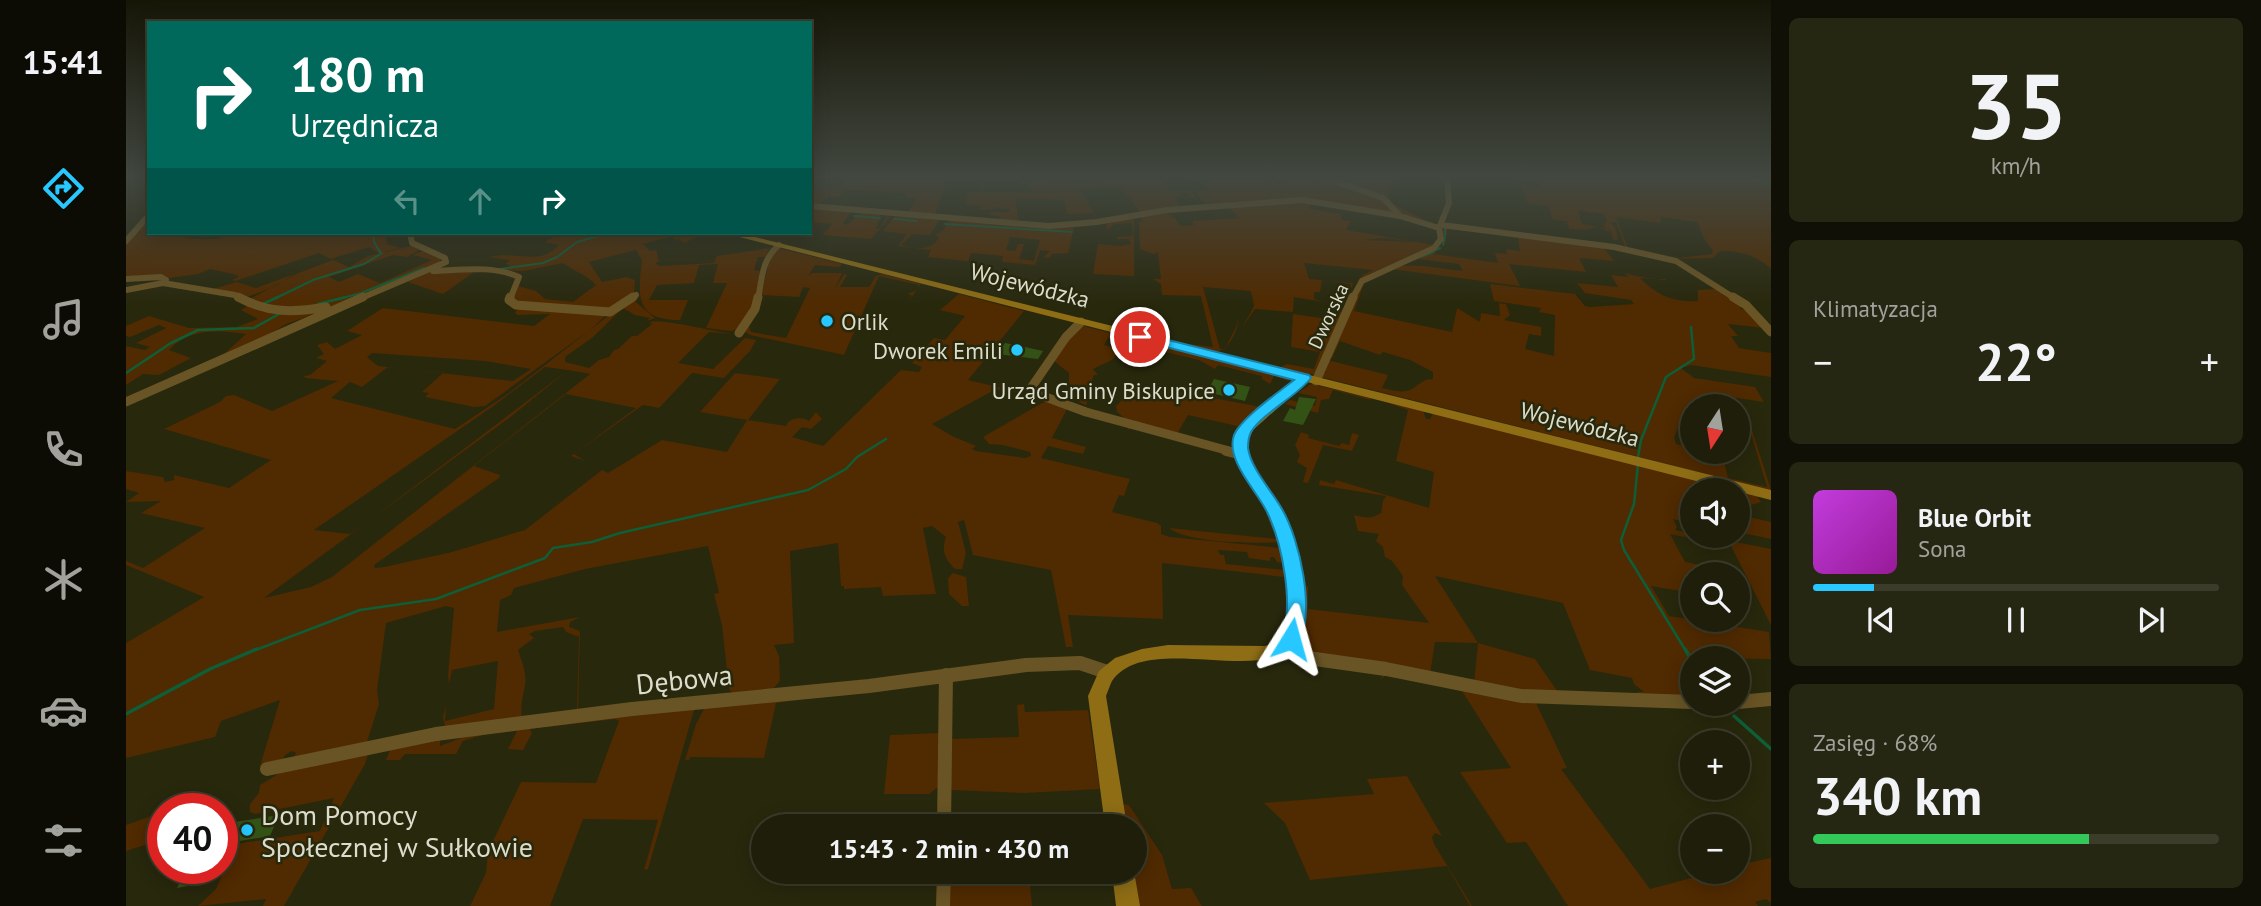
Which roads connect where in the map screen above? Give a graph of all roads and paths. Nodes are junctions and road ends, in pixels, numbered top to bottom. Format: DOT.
graph roads {
  1 [pos="144,220"];
  2 [pos="974,220"];
  3 [pos="1107,220"];
  4 [pos="1416,220"];
  5 [pos="1443,220"];
  6 [pos="1441,227"];
  7 [pos="410,235"];
  8 [pos="737,235"];
  9 [pos="126,241"];
  10 [pos="779,245"];
  11 [pos="426,271"];
  12 [pos="126,279"];
  13 [pos="163,283"];
  14 [pos="126,290"];
  15 [pos="636,295"];
  16 [pos="347,303"];
  17 [pos="1081,322"];
  18 [pos="1771,332"];
  19 [pos="739,333"];
  20 [pos="1310,379"];
  21 [pos="126,402"];
  22 [pos="1242,455"];
  23 [pos="1771,495"];
  24 [pos="1284,646"];
  25 [pos="946,675"];
  26 [pos="1104,676"];
  27 [pos="1771,699"];
  28 [pos="1750,701"];
  29 [pos="1680,702"];
  30 [pos="267,769"];
  31 [pos="944,814"];
  32 [pos="1114,814"];
  33 [pos="944,884"];
  34 [pos="1125,884"];
  35 [pos="943,906"];
  36 [pos="1128,906"];
  1 -- 9 [label="street"];
  2 -- 3 [label="street"];
  4 -- 6 [label="street"];
  5 -- 6 [label="street"];
  6 -- 18 [label="street"];
  6 -- 20 [label="street, Dworska"];
  7 -- 11 [label="street"];
  8 -- 10 [label="main road, Wojewódzka"];
  10 -- 17 [label="main road, Wojewódzka"];
  10 -- 19 [label="street"];
  11 -- 15 [label="street"];
  11 -- 16 [label="street"];
  12 -- 13 [label="street"];
  13 -- 14 [label="street"];
  13 -- 16 [label="street"];
  16 -- 21 [label="street"];
  17 -- 20 [label="main road, Wojewódzka"];
  17 -- 22 [label="street"];
  20 -- 22 [label="main road"];
  20 -- 23 [label="main road, Wojewódzka"];
  22 -- 24 [label="main road"];
  24 -- 26 [label="main road"];
  24 -- 29 [label="street"];
  25 -- 26 [label="street, Dębowa"];
  25 -- 30 [label="street, Dębowa"];
  25 -- 31 [label="street"];
  26 -- 32 [label="main road"];
  27 -- 28 [label="street"];
  33 -- 35 [label="street"];
  34 -- 36 [label="main road"];
}
